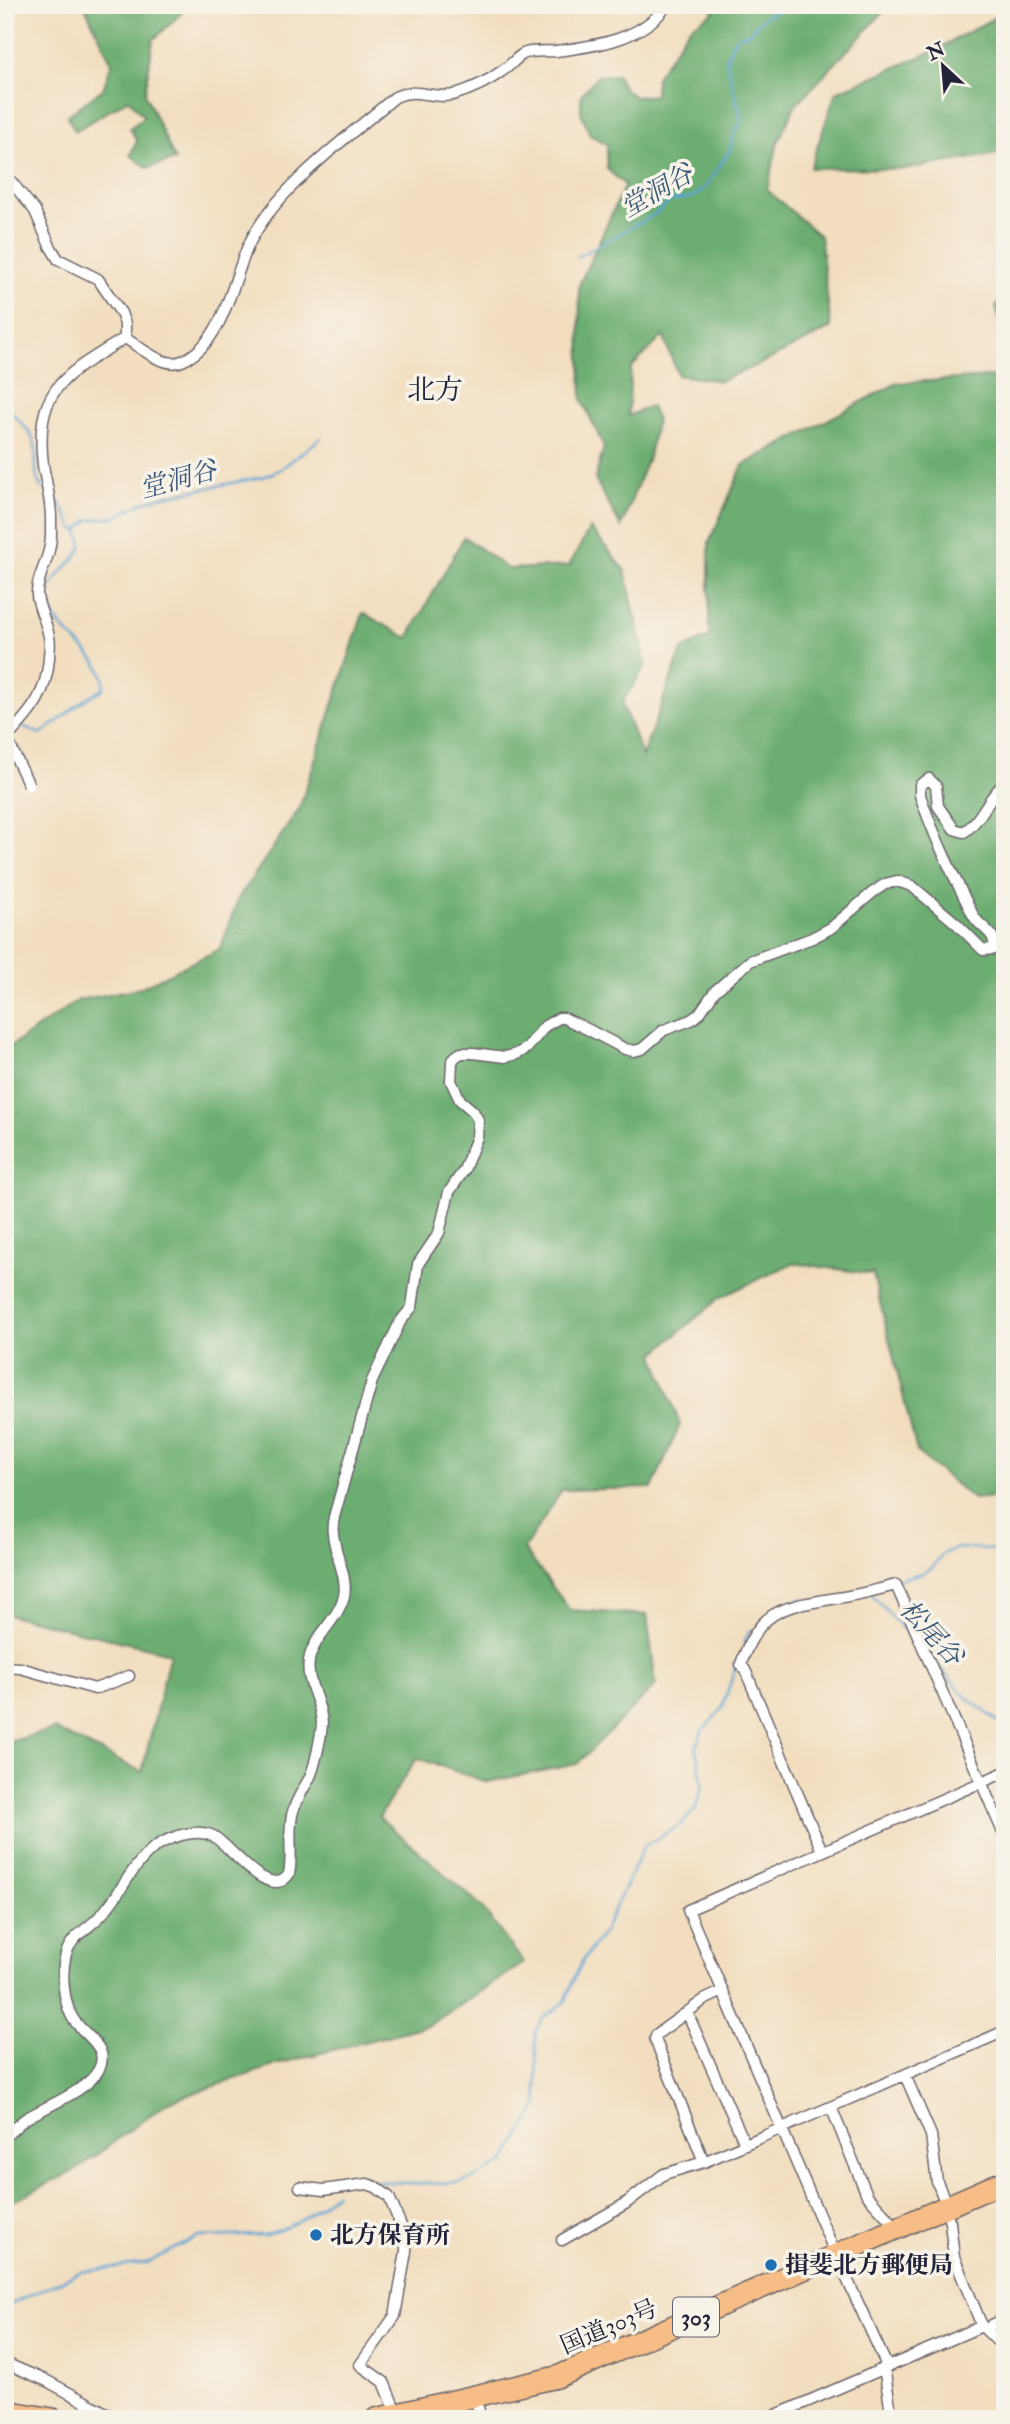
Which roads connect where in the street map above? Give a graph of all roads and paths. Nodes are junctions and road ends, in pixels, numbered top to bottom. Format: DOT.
graph roads {
  1 [pos="667,5"];
  2 [pos="5,174"];
  3 [pos="125,338"];
  4 [pos="5,735"];
  5 [pos="5,740"];
  6 [pos="1005,783"];
  7 [pos="29,785"];
  8 [pos="5,1667"];
  9 [pos="130,1676"];
  10 [pos="1005,1772"];
  11 [pos="982,1782"];
  12 [pos="1005,1837"];
  13 [pos="822,1851"];
  14 [pos="723,1991"];
  15 [pos="687,2012"];
  16 [pos="1005,2031"];
  17 [pos="905,2075"];
  18 [pos="831,2106"];
  19 [pos="782,2128"];
  20 [pos="5,2136"];
  21 [pos="745,2144"];
  22 [pos="704,2162"];
  23 [pos="1005,2181"];
  24 [pos="300,2187"];
  25 [pos="946,2207"];
  26 [pos="897,2228"];
  27 [pos="562,2240"];
  28 [pos="836,2255"];
  29 [pos="1005,2319"];
  30 [pos="985,2328"];
  31 [pos="1005,2349"];
  32 [pos="5,2363"];
  33 [pos="885,2367"];
  34 [pos="474,2397"];
  35 [pos="5,2412"];
  36 [pos="386,2416"];
  37 [pos="53,2419"];
  38 [pos="117,2419"];
  39 [pos="482,2419"];
  40 [pos="768,2419"];
  41 [pos="892,2419"];
  1 -- 3 [label="street"];
  2 -- 3 [label="street"];
  3 -- 5 [label="street"];
  4 -- 7 [label="street, bridge"];
  6 -- 20 [label="street"];
  8 -- 9 [label="street"];
  10 -- 11 [label="street"];
  11 -- 12 [label="street"];
  11 -- 13 [label="street"];
  11 -- 13 [label="street"];
  13 -- 14 [label="street"];
  14 -- 15 [label="street"];
  14 -- 19 [label="street"];
  15 -- 21 [label="street"];
  15 -- 22 [label="street"];
  16 -- 17 [label="street"];
  17 -- 18 [label="street"];
  17 -- 25 [label="street"];
  18 -- 19 [label="street"];
  18 -- 26 [label="street"];
  19 -- 21 [label="street"];
  19 -- 28 [label="street"];
  21 -- 22 [label="street"];
  22 -- 27 [label="street"];
  23 -- 25 [label="highway, 国道303号 / 303"];
  24 -- 36 [label="street"];
  25 -- 26 [label="highway, 国道303号 / 303"];
  25 -- 30 [label="street"];
  26 -- 28 [label="highway, 国道303号 / 303"];
  28 -- 33 [label="street"];
  28 -- 34 [label="highway, 国道303号 / 303"];
  29 -- 30 [label="street"];
  30 -- 31 [label="street"];
  30 -- 33 [label="street"];
  32 -- 38 [label="street"];
  33 -- 40 [label="street"];
  33 -- 41 [label="street"];
  34 -- 36 [label="highway, 国道303号 / 303"];
  34 -- 39 [label="street"];
  35 -- 37 [label="highway"];
}
